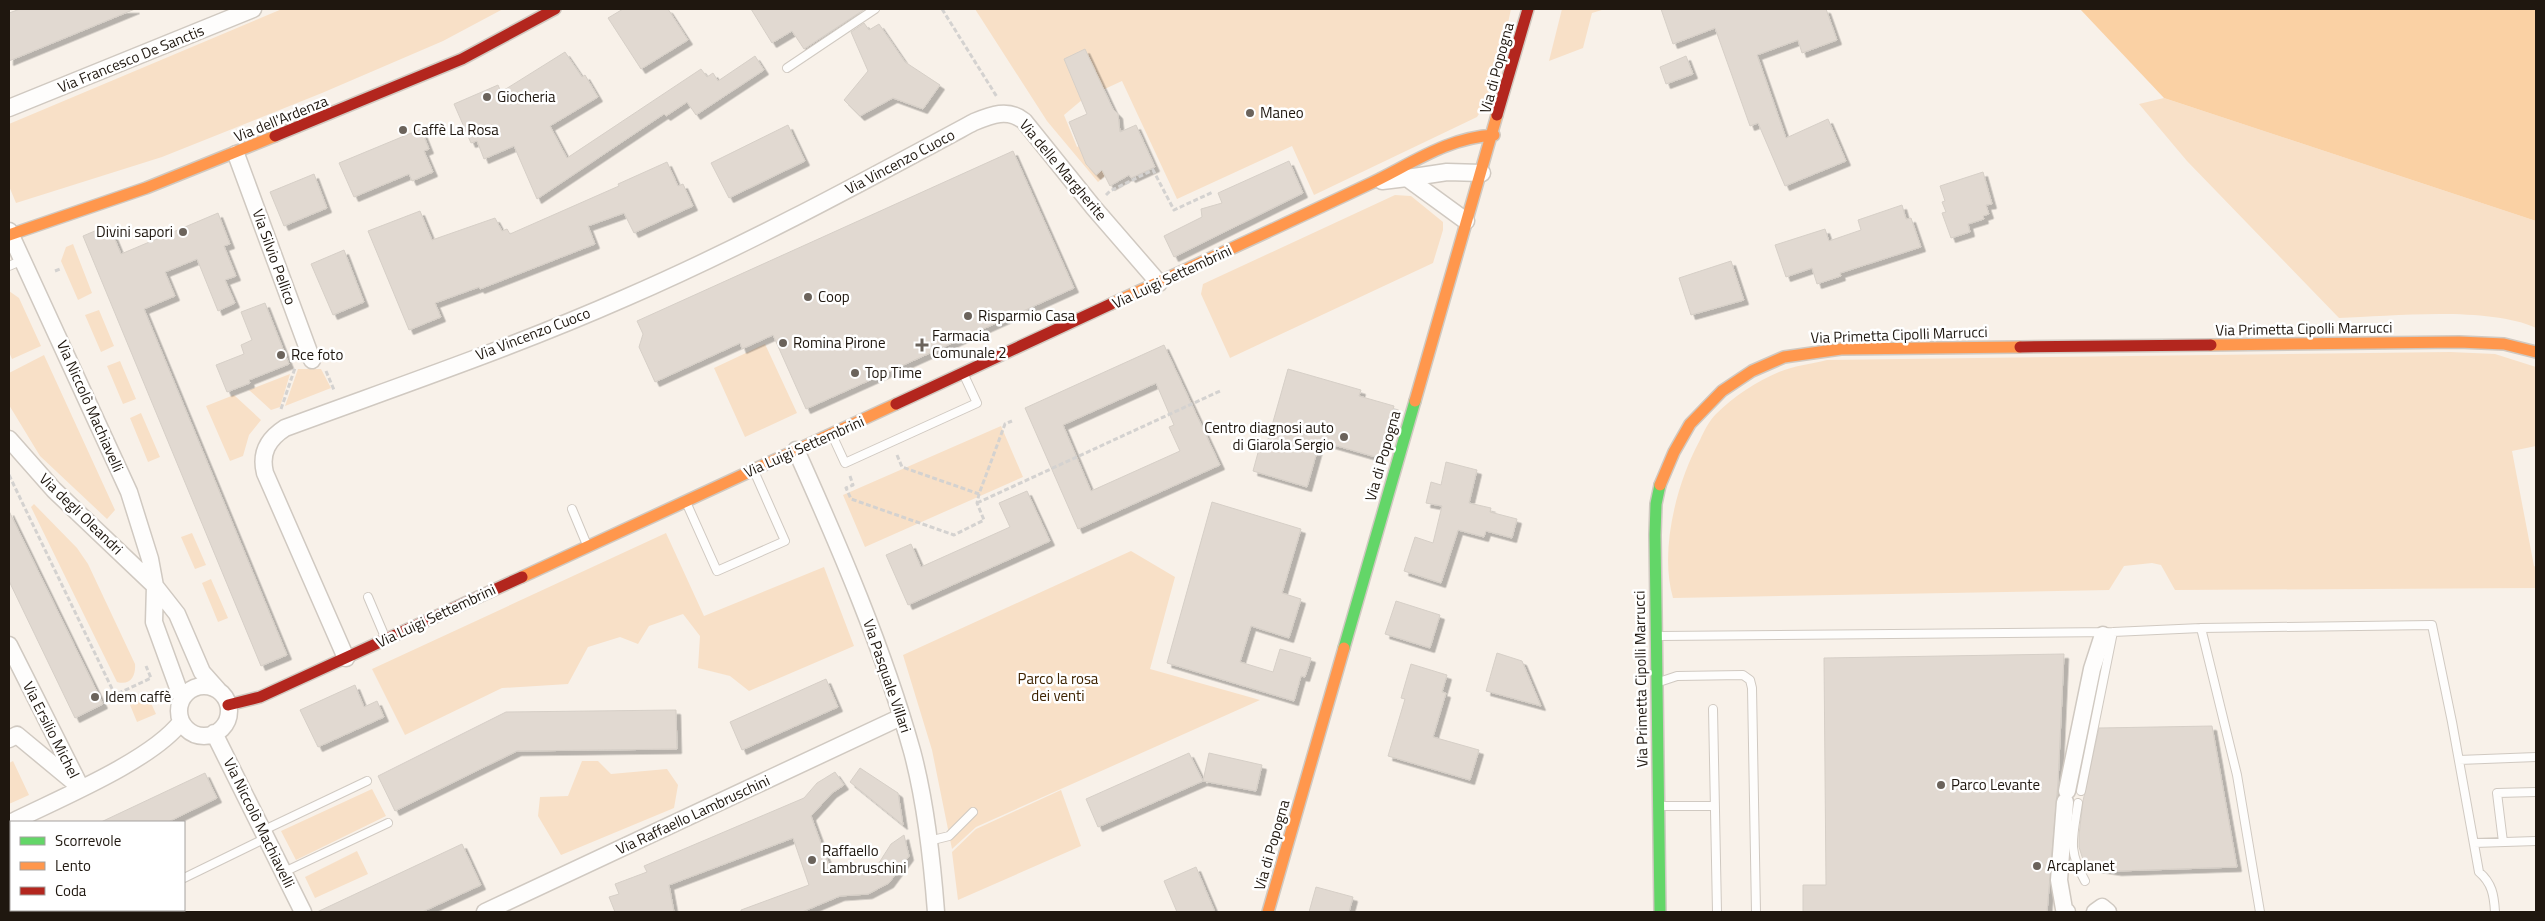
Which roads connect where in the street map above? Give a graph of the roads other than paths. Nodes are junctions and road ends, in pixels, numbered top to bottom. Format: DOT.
graph roads {
  1 [pos="253,9"];
  2 [pos="555,9"];
  3 [pos="875,9"];
  4 [pos="1528,9"];
  5 [pos="787,68"];
  6 [pos="9,108"];
  7 [pos="1004,113"];
  8 [pos="1494,135"];
  9 [pos="236,154"];
  10 [pos="1482,173"];
  11 [pos="1407,178"];
  12 [pos="1378,181"];
  13 [pos="1466,222"];
  14 [pos="9,234"];
  15 [pos="16,263"];
  16 [pos="1159,283"];
  17 [pos="2536,352"];
  18 [pos="317,362"];
  19 [pos="964,374"];
  20 [pos="832,435"];
  21 [pos="9,439"];
  22 [pos="796,450"];
  23 [pos="753,469"];
  24 [pos="685,500"];
  25 [pos="572,509"];
  26 [pos="587,546"];
  27 [pos="155,586"];
  28 [pos="368,597"];
  29 [pos="2201,628"];
  30 [pos="2108,633"];
  31 [pos="1657,636"];
  32 [pos="386,639"];
  33 [pos="9,644"];
  34 [pos="346,658"];
  35 [pos="1657,683"];
  36 [pos="218,690"];
  37 [pos="182,699"];
  38 [pos="228,705"];
  39 [pos="1713,709"];
  40 [pos="901,717"];
  41 [pos="181,722"];
  42 [pos="214,733"];
  43 [pos="9,739"];
  44 [pos="2536,757"];
  45 [pos="2460,760"];
  46 [pos="367,780"];
  47 [pos="81,788"];
  48 [pos="2536,792"];
  49 [pos="2073,797"];
  50 [pos="1658,806"];
  51 [pos="1715,806"];
  52 [pos="973,812"];
  53 [pos="15,821"];
  54 [pos="388,823"];
  55 [pos="264,834"];
  56 [pos="929,841"];
  57 [pos="2536,841"];
  58 [pos="2503,842"];
  59 [pos="2474,843"];
  60 [pos="284,872"];
  61 [pos="185,877"];
  62 [pos="2085,881"];
  63 [pos="303,912"];
  64 [pos="485,912"];
  65 [pos="936,912"];
  66 [pos="1268,912"];
  67 [pos="1660,912"];
  68 [pos="1717,912"];
  69 [pos="1756,912"];
  70 [pos="2067,912"];
  71 [pos="2095,912"];
  72 [pos="2108,912"];
  73 [pos="2260,912"];
  74 [pos="2495,912"];
  1 -- 6 [label="street, Via Francesco De Sanctis"];
  2 -- 9 [label="street, Via dell'Ardenza"];
  3 -- 5 [label="lane"];
  4 -- 8 [label="street, Via di Popogna"];
  7 -- 16 [label="street, Via delle Margherite"];
  7 -- 34 [label="street, Via Vincenzo Cuoco"];
  8 -- 10 [label="street, Via di Popogna"];
  8 -- 12 [label="street, Via Luigi Settembrini"];
  9 -- 14 [label="street, Via dell'Ardenza"];
  9 -- 18 [label="street, Via Silvio Pellico"];
  10 -- 11 [label="street, Via Luigi Settembrini"];
  10 -- 13 [label="street, Via di Popogna"];
  11 -- 12 [label="street, Via Luigi Settembrini"];
  11 -- 13 [label="street"];
  12 -- 16 [label="street, Via Luigi Settembrini"];
  13 -- 66 [label="street, Via di Popogna"];
  14 -- 15 [label="street, Via Niccolò Machiavelli"];
  15 -- 27 [label="street, Via Niccolò Machiavelli"];
  16 -- 19 [label="street, Via Luigi Settembrini"];
  17 -- 31 [label="street, Via Primetta Cipolli Marrucci"];
  19 -- 20 [label="street, Via Luigi Settembrini"];
  19 -- 20 [label="lane"];
  20 -- 22 [label="street, Via Luigi Settembrini"];
  21 -- 27 [label="street, Via degli Oleandri"];
  22 -- 23 [label="street, Via Luigi Settembrini"];
  22 -- 40 [label="street, Via Pasquale Villari"];
  23 -- 24 [label="street, Via Luigi Settembrini"];
  23 -- 24 [label="lane"];
  24 -- 26 [label="street, Via Luigi Settembrini"];
  25 -- 26 [label="lane"];
  26 -- 32 [label="street, Via Luigi Settembrini"];
  27 -- 36 [label="street, Via Niccolò Machiavelli"];
  27 -- 37 [label="street, Via Niccolò Machiavelli"];
  28 -- 32 [label="lane"];
  29 -- 30 [label="lane"];
  29 -- 45 [label="lane"];
  29 -- 73 [label="lane"];
  30 -- 31 [label="lane"];
  30 -- 49 [label="street"];
  31 -- 35 [label="street, Via Primetta Cipolli Marrucci"];
  32 -- 34 [label="street, Via Luigi Settembrini"];
  33 -- 47 [label="street, Via Ersilio Michel"];
  34 -- 38 [label="street, Via Luigi Settembrini"];
  35 -- 50 [label="street, Via Primetta Cipolli Marrucci"];
  35 -- 69 [label="lane"];
  36 -- 37 [label="street"];
  36 -- 38 [label="street"];
  37 -- 41 [label="street"];
  38 -- 42 [label="street"];
  39 -- 51 [label="lane"];
  40 -- 56 [label="street, Via Pasquale Villari"];
  40 -- 64 [label="street, Via Raffaello Lambruschini"];
  41 -- 42 [label="street"];
  41 -- 47 [label="street"];
  42 -- 55 [label="street, Via Niccolò Machiavelli"];
  43 -- 47 [label="street"];
  44 -- 45 [label="lane"];
  45 -- 59 [label="lane"];
  46 -- 55 [label="lane"];
  47 -- 53 [label="street"];
  48 -- 58 [label="lane"];
  49 -- 62 [label="lane"];
  49 -- 70 [label="street"];
  50 -- 51 [label="lane"];
  50 -- 67 [label="street, Via Primetta Cipolli Marrucci"];
  51 -- 68 [label="lane"];
  52 -- 56 [label="lane"];
  54 -- 60 [label="lane"];
  55 -- 60 [label="street, Via Niccolò Machiavelli"];
  55 -- 61 [label="lane"];
  56 -- 65 [label="street, Via Pasquale Villari"];
  57 -- 58 [label="lane"];
  58 -- 59 [label="lane"];
  59 -- 74 [label="lane"];
  60 -- 63 [label="street, Via Niccolò Machiavelli"];
  71 -- 72 [label="street"];
}
